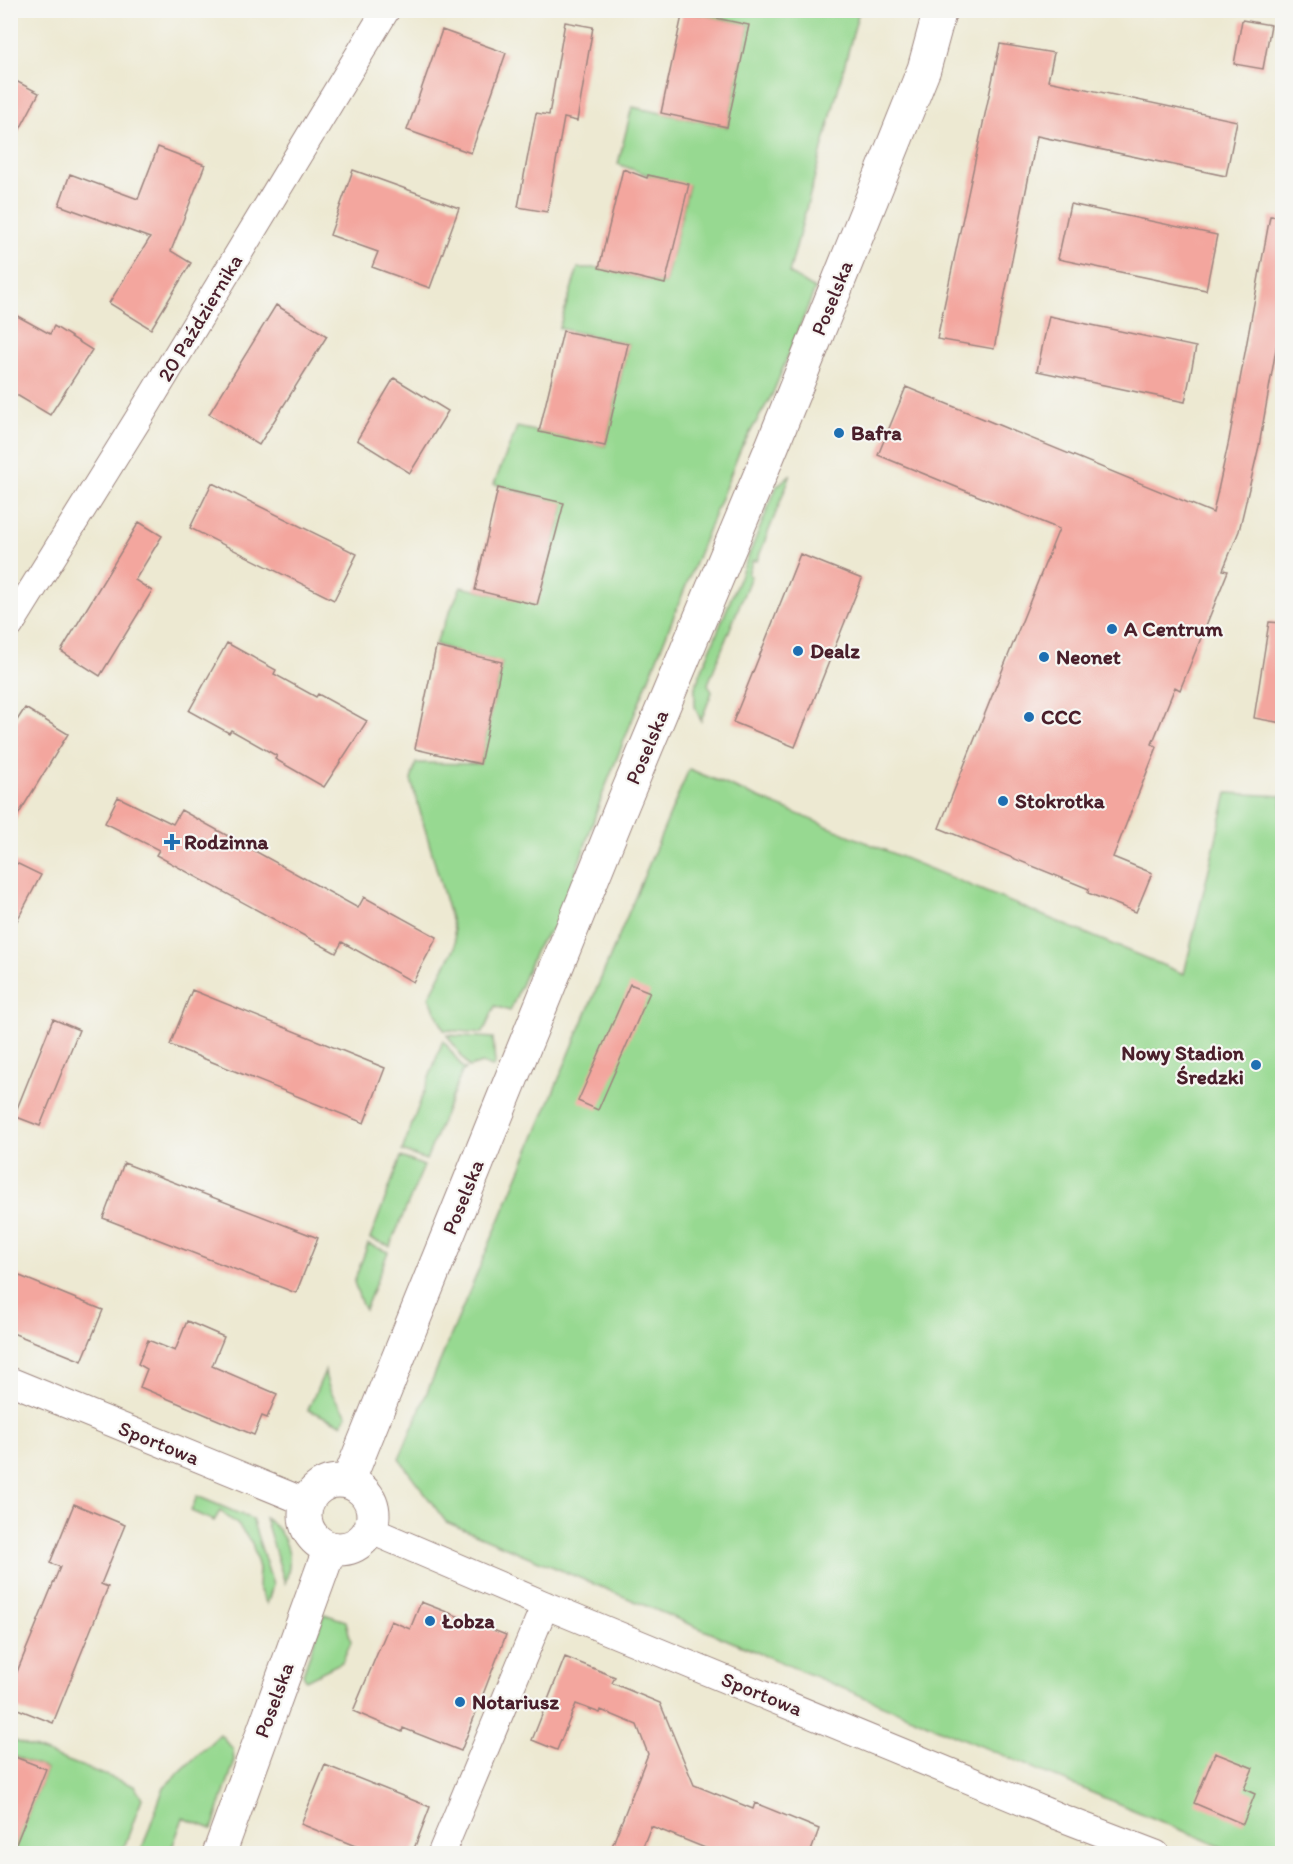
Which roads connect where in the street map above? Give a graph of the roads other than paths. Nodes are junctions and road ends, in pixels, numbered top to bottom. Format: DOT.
graph roads {
  1 [pos="386,10"];
  2 [pos="940,10"];
  3 [pos="10,625"];
  4 [pos="10,1382"];
  5 [pos="348,1482"];
  6 [pos="308,1503"];
  7 [pos="370,1530"];
  8 [pos="330,1548"];
  9 [pos="545,1605"];
  10 [pos="219,1854"];
  11 [pos="441,1854"];
  12 [pos="1156,1854"];
  1 -- 3 [label="street, 20 Października"];
  2 -- 5 [label="street, Poselska"];
  4 -- 6 [label="street, Sportowa"];
  5 -- 6 [label="street"];
  5 -- 7 [label="street"];
  6 -- 8 [label="street"];
  7 -- 8 [label="street"];
  7 -- 9 [label="street, Sportowa"];
  8 -- 10 [label="street, Poselska"];
  9 -- 11 [label="street"];
  9 -- 12 [label="street, Sportowa"];
}
